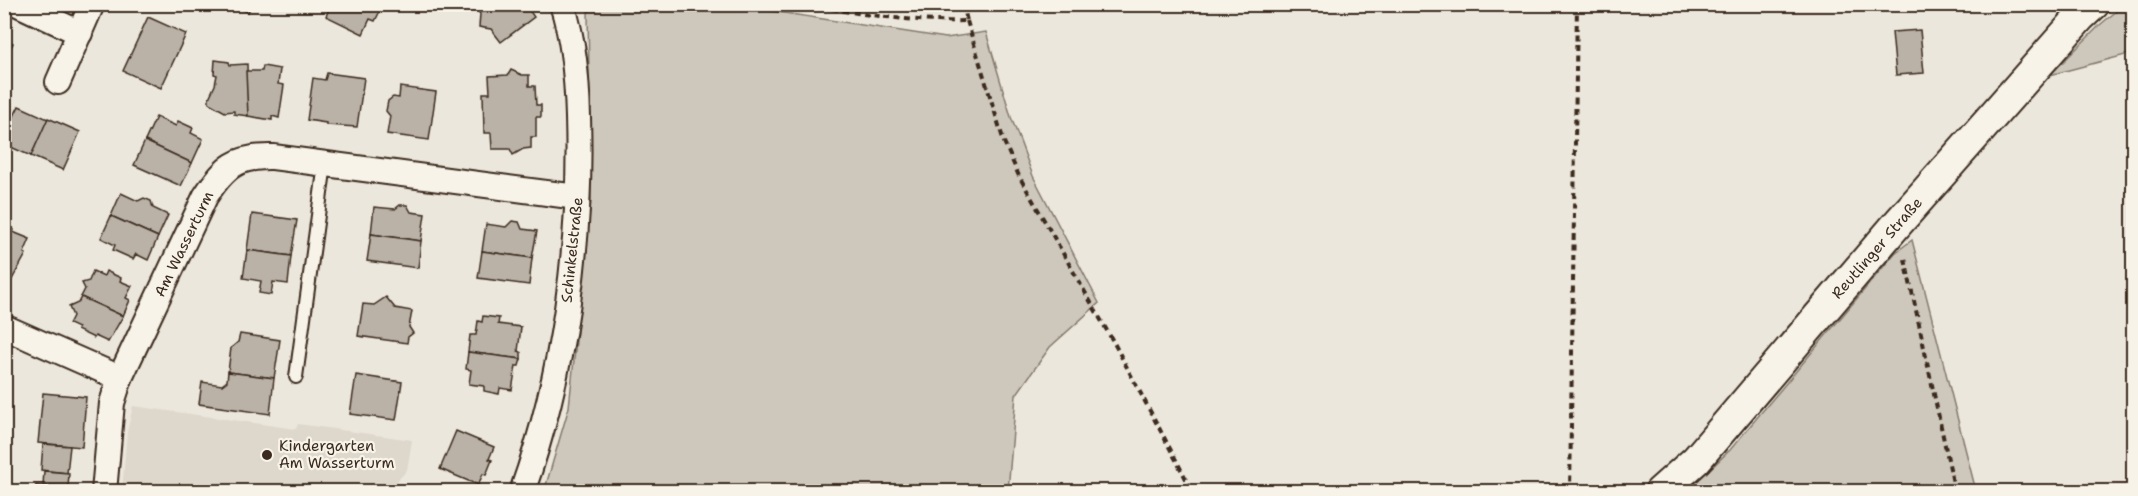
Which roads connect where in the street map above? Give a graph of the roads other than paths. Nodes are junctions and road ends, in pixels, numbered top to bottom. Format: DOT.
graph roads {
  1 [pos="18,4"];
  2 [pos="92,4"];
  3 [pos="562,4"];
  4 [pos="2094,4"];
  5 [pos="80,33"];
  6 [pos="58,82"];
  7 [pos="326,164"];
  8 [pos="577,197"];
  9 [pos="4,327"];
  10 [pos="296,377"];
  11 [pos="120,378"];
  12 [pos="104,492"];
  13 [pos="522,492"];
  14 [pos="1660,492"];
  1 -- 5 [label="street"];
  2 -- 5 [label="street"];
  3 -- 8 [label="street, Schinkelstraße"];
  4 -- 14 [label="street, Reutlinger Straße"];
  5 -- 6 [label="street"];
  7 -- 8 [label="street, Am Wasserturm"];
  7 -- 10 [label="lane"];
  7 -- 11 [label="street, Am Wasserturm"];
  8 -- 13 [label="street, Schinkelstraße"];
  9 -- 11 [label="street"];
  11 -- 12 [label="street, Am Wasserturm"];
}
